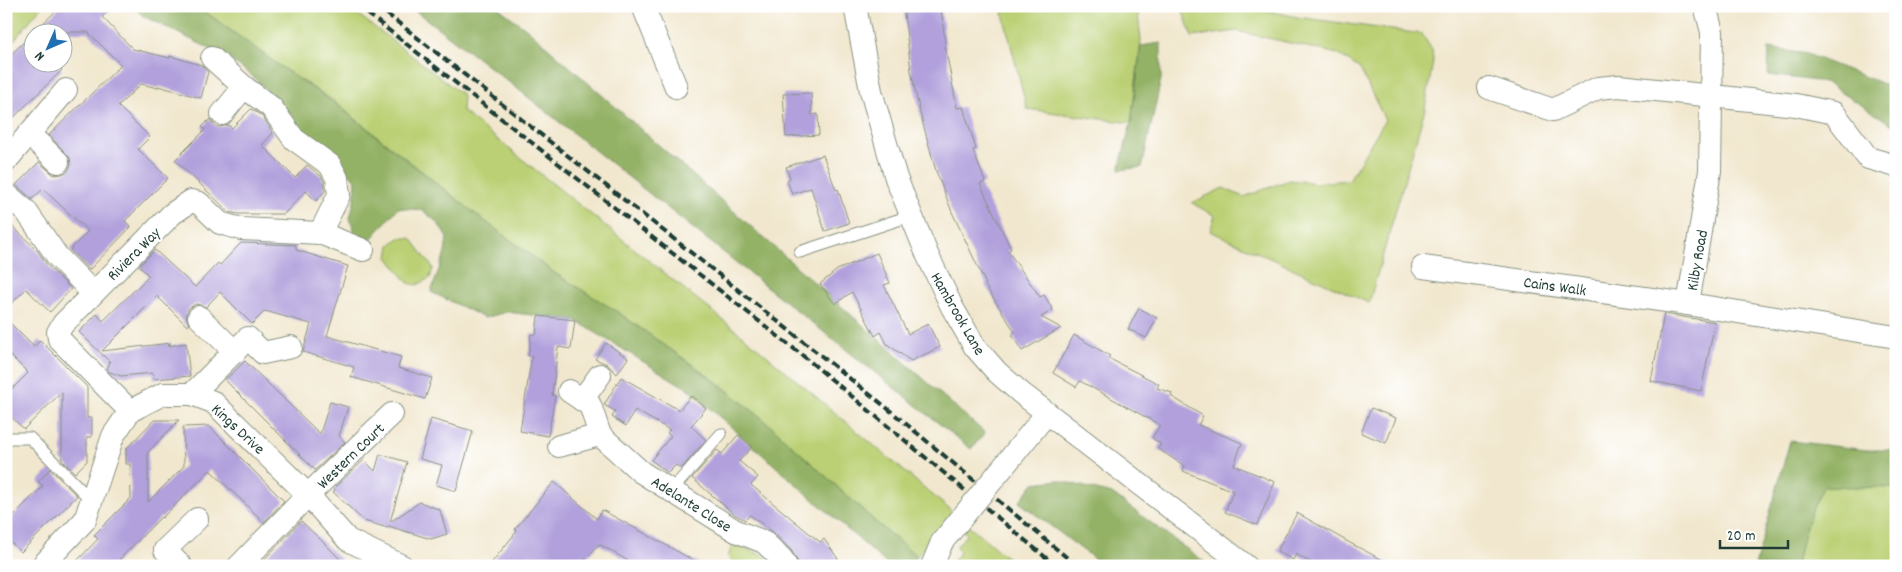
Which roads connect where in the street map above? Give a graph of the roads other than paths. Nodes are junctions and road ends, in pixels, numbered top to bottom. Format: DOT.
graph roads {
  1 [pos="643,6"];
  2 [pos="855,6"];
  3 [pos="1705,6"];
  4 [pos="212,58"];
  5 [pos="244,87"];
  6 [pos="676,87"];
  7 [pos="1489,88"];
  8 [pos="66,90"];
  9 [pos="1711,95"];
  10 [pos="222,114"];
  11 [pos="29,134"];
  12 [pos="6,161"];
  13 [pos="58,162"];
  14 [pos="1896,166"];
  15 [pos="6,194"];
  16 [pos="910,216"];
  17 [pos="320,233"];
  18 [pos="363,250"];
  19 [pos="800,252"];
  20 [pos="1423,267"];
  21 [pos="94,293"];
  22 [pos="1688,304"];
  23 [pos="199,317"];
  24 [pos="1896,338"];
  25 [pos="291,347"];
  26 [pos="234,352"];
  27 [pos="600,375"];
  28 [pos="192,394"];
  29 [pos="130,411"];
  30 [pos="1047,413"];
  31 [pos="392,414"];
  32 [pos="722,434"];
  33 [pos="600,435"];
  34 [pos="6,441"];
  35 [pos="559,446"];
  36 [pos="671,491"];
  37 [pos="308,495"];
  38 [pos="91,500"];
  39 [pos="196,519"];
  40 [pos="42,566"];
  41 [pos="182,566"];
  42 [pos="239,566"];
  43 [pos="402,566"];
  44 [pos="786,566"];
  45 [pos="932,566"];
  46 [pos="1246,566"];
  1 -- 6 [label="street"];
  2 -- 16 [label="street, Hambrook Lane"];
  3 -- 9 [label="street, Kilby Road"];
  4 -- 5 [label="street"];
  5 -- 10 [label="street"];
  5 -- 17 [label="street"];
  7 -- 9 [label="street"];
  8 -- 11 [label="street"];
  9 -- 14 [label="street"];
  9 -- 22 [label="street, Kilby Road"];
  11 -- 12 [label="street"];
  11 -- 13 [label="street"];
  15 -- 21 [label="street"];
  16 -- 19 [label="lane"];
  16 -- 30 [label="street, Hambrook Lane"];
  17 -- 18 [label="street, Riviera Way"];
  17 -- 21 [label="street, Riviera Way"];
  20 -- 22 [label="street, Cains Walk"];
  21 -- 29 [label="street, Riviera Way"];
  22 -- 24 [label="street, Kilby Road"];
  23 -- 26 [label="street"];
  25 -- 26 [label="street"];
  26 -- 28 [label="street"];
  27 -- 33 [label="street, Adelante Close"];
  28 -- 29 [label="street, Kings Drive"];
  28 -- 37 [label="street, Kings Drive"];
  29 -- 38 [label="street, Kings Drive"];
  30 -- 45 [label="street, bridge"];
  30 -- 46 [label="street, Hambrook Lane"];
  31 -- 37 [label="street, Western Court"];
  32 -- 36 [label="lane"];
  33 -- 35 [label="street"];
  33 -- 36 [label="street, Adelante Close"];
  34 -- 38 [label="lane"];
  36 -- 44 [label="street, Adelante Close"];
  37 -- 42 [label="street, Western Court"];
  37 -- 43 [label="street, Kings Drive"];
  38 -- 40 [label="street, Kings Drive"];
  39 -- 41 [label="street"];
}
